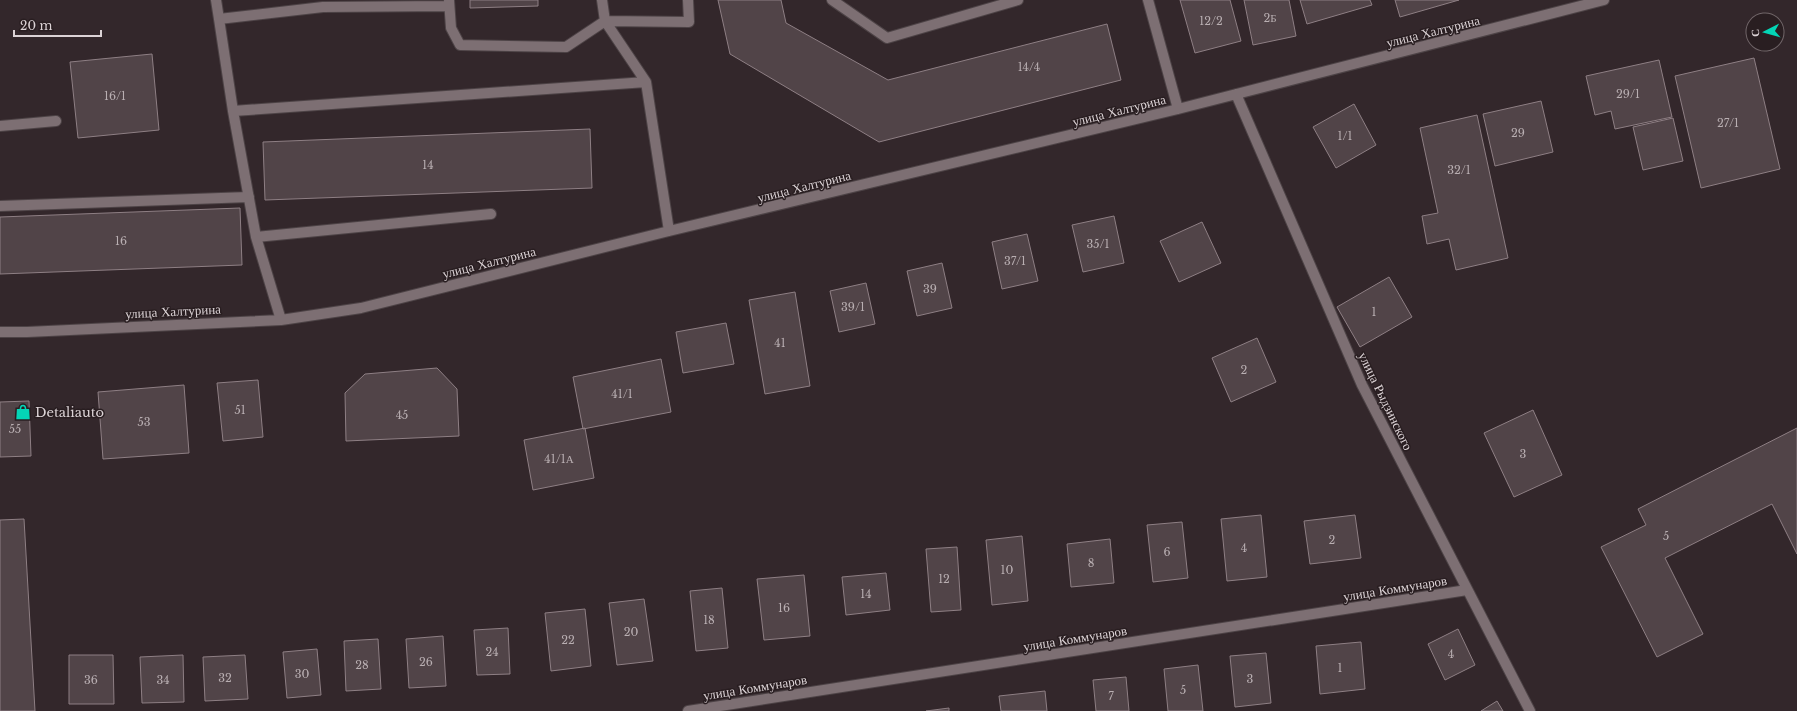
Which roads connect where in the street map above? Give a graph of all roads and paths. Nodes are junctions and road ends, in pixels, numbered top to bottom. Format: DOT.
graph roads {
  1 [pos="216,0"];
  2 [pos="602,0"];
  3 [pos="688,0"];
  4 [pos="832,0"];
  5 [pos="1018,0"];
  6 [pos="1148,0"];
  7 [pos="1604,0"];
  8 [pos="323,3"];
  9 [pos="449,3"];
  10 [pos="219,19"];
  11 [pos="605,21"];
  12 [pos="646,82"];
  13 [pos="1236,94"];
  14 [pos="1178,109"];
  15 [pos="233,111"];
  16 [pos="56,121"];
  17 [pos="0,126"];
  18 [pos="249,197"];
  19 [pos="0,206"];
  20 [pos="491,214"];
  21 [pos="670,231"];
  22 [pos="256,237"];
  23 [pos="281,320"];
  24 [pos="0,332"];
  25 [pos="1467,590"];
  26 [pos="688,711"];
  27 [pos="1530,711"];
  1 -- 10 [label="street"];
  2 -- 11 [label="street"];
  3 -- 11 [label="street"];
  4 -- 5 [label="street"];
  6 -- 14 [label="street"];
  7 -- 13 [label="street, улица Халтурина"];
  8 -- 9 [label="street"];
  8 -- 10 [label="street"];
  9 -- 11 [label="street"];
  10 -- 15 [label="street"];
  11 -- 12 [label="street"];
  12 -- 15 [label="street"];
  12 -- 21 [label="street"];
  13 -- 14 [label="street, улица Халтурина"];
  13 -- 25 [label="street, улица Рыдзинского"];
  14 -- 21 [label="street, улица Халтурина"];
  15 -- 18 [label="street"];
  16 -- 17 [label="street"];
  18 -- 19 [label="street"];
  18 -- 22 [label="street"];
  20 -- 22 [label="street"];
  21 -- 23 [label="street, улица Халтурина"];
  22 -- 23 [label="street"];
  23 -- 24 [label="street, улица Халтурина"];
  25 -- 26 [label="street, улица Коммунаров"];
  25 -- 27 [label="street, улица Рыдзинского"];
}
